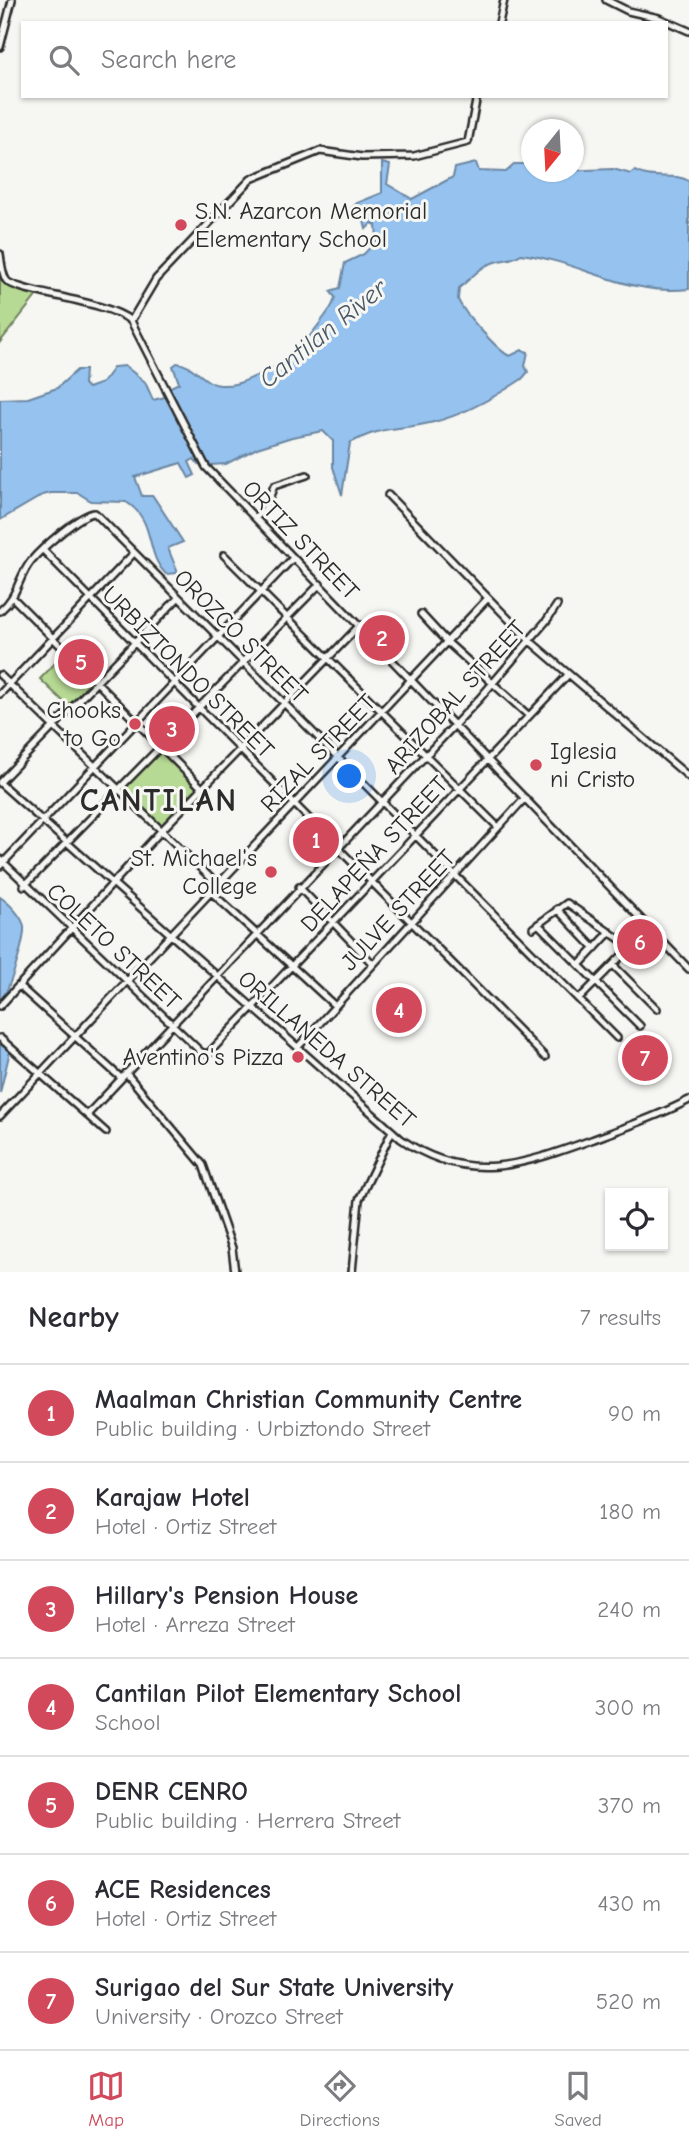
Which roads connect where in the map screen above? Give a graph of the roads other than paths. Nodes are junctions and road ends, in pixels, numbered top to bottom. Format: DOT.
graph roads {
  1 [pos="12,0"];
  2 [pos="504,0"];
  3 [pos="606,0"];
  4 [pos="499,21"];
  5 [pos="689,31"];
  6 [pos="0,47"];
  7 [pos="477,98"];
  8 [pos="0,254"];
  9 [pos="1,265"];
  10 [pos="131,321"];
  11 [pos="307,475"];
  12 [pos="388,495"];
  13 [pos="256,517"];
  14 [pos="43,550"];
  15 [pos="133,554"];
  16 [pos="224,555"];
  17 [pos="293,558"];
  18 [pos="320,584"];
  19 [pos="262,591"];
  20 [pos="90,598"];
  21 [pos="178,598"];
  22 [pos="488,598"];
  23 [pos="14,599"];
  24 [pos="557,605"];
  25 [pos="0,611"];
  26 [pos="421,614"];
  27 [pos="288,616"];
  28 [pos="360,625"];
  29 [pos="218,638"];
  30 [pos="53,639"];
  31 [pos="446,641"];
  32 [pos="530,641"];
  33 [pos="133,643"];
  34 [pos="329,657"];
  35 [pos="243,662"];
  36 [pos="0,675"];
  37 [pos="567,676"];
  38 [pos="412,679"];
  39 [pos="96,681"];
  40 [pos="493,682"];
  41 [pos="174,683"];
  42 [pos="9,685"];
  43 [pos="0,694"];
  44 [pos="286,704"];
  45 [pos="197,708"];
  46 [pos="383,711"];
  47 [pos="529,716"];
  48 [pos="138,724"];
  49 [pos="456,724"];
  50 [pos="53,727"];
  51 [pos="159,745"];
  52 [pos="240,751"];
  53 [pos="426,754"];
  54 [pos="338,757"];
  55 [pos="488,759"];
  56 [pos="95,769"];
  57 [pos="689,777"];
  58 [pos="0,783"];
  59 [pos="203,789"];
  60 [pos="458,789"];
  61 [pos="116,790"];
  62 [pos="525,798"];
  63 [pos="294,802"];
  64 [pos="383,802"];
  65 [pos="44,822"];
  66 [pos="498,827"];
  67 [pos="160,832"];
  68 [pos="416,834"];
  69 [pos="65,842"];
  70 [pos="339,847"];
  71 [pos="1,863"];
  72 [pos="455,874"];
  73 [pos="372,880"];
  74 [pos="114,883"];
  75 [pos="217,884"];
  76 [pos="24,886"];
  77 [pos="299,887"];
  78 [pos="210,891"];
  79 [pos="557,909"];
  80 [pos="333,922"];
  81 [pos="409,922"];
  82 [pos="649,928"];
  83 [pos="69,929"];
  84 [pos="170,932"];
  85 [pos="258,932"];
  86 [pos="610,932"];
  87 [pos="631,947"];
  88 [pos="596,948"];
  89 [pos="372,963"];
  90 [pos="580,964"];
  91 [pos="613,965"];
  92 [pos="294,966"];
  93 [pos="689,970"];
  94 [pos="218,976"];
  95 [pos="124,981"];
  96 [pos="597,981"];
  97 [pos="19,986"];
  98 [pos="579,999"];
  99 [pos="334,1005"];
  100 [pos="0,1006"];
  101 [pos="254,1007"];
  102 [pos="657,1009"];
  103 [pos="171,1024"];
  104 [pos="640,1026"];
  105 [pos="74,1035"];
  106 [pos="0,1038"];
  107 [pos="617,1038"];
  108 [pos="298,1047"];
  109 [pos="206,1054"];
  110 [pos="545,1057"];
  111 [pos="40,1073"];
  112 [pos="123,1075"];
  113 [pos="689,1100"];
  114 [pos="87,1115"];
  115 [pos="0,1116"];
  116 [pos="392,1131"];
  117 [pos="106,1132"];
  118 [pos="235,1272"];
  119 [pos="352,1272"];
  1 -- 6 [label="street"];
  2 -- 4 [label="street"];
  3 -- 5 [label="street"];
  7 -- 10 [label="street"];
  8 -- 9 [label="street"];
  9 -- 10 [label="street"];
  10 -- 13 [label="street, ORTIZ STREET"];
  11 -- 13 [label="street"];
  12 -- 22 [label="street"];
  13 -- 17 [label="street, ORTIZ STREET"];
  14 -- 15 [label="street, OROZCO STREET"];
  14 -- 20 [label="street, URBIZTONDO STREET"];
  14 -- 23 [label="street"];
  15 -- 20 [label="street"];
  15 -- 21 [label="street, OROZCO STREET"];
  16 -- 19 [label="street"];
  17 -- 18 [label="street, ORTIZ STREET"];
  17 -- 19 [label="street"];
  18 -- 27 [label="street"];
  18 -- 28 [label="street, ORTIZ STREET"];
  19 -- 27 [label="street"];
  19 -- 29 [label="street"];
  20 -- 30 [label="street"];
  20 -- 33 [label="street, URBIZTONDO STREET"];
  21 -- 29 [label="street, OROZCO STREET"];
  21 -- 33 [label="street"];
  22 -- 31 [label="street, RIZAL STREET"];
  22 -- 32 [label="street"];
  23 -- 25 [label="street"];
  23 -- 30 [label="street"];
  24 -- 32 [label="street, ARIZOBAL STREET"];
  26 -- 31 [label="street"];
  27 -- 34 [label="street"];
  27 -- 35 [label="street"];
  28 -- 34 [label="street"];
  28 -- 38 [label="street, ORTIZ STREET"];
  29 -- 35 [label="street, OROZCO STREET"];
  29 -- 41 [label="street"];
  30 -- 39 [label="street"];
  30 -- 42 [label="street"];
  31 -- 38 [label="street, RIZAL STREET"];
  31 -- 40 [label="street"];
  32 -- 37 [label="street"];
  32 -- 40 [label="street, ARIZOBAL STREET"];
  33 -- 39 [label="street"];
  33 -- 41 [label="street, URBIZTONDO STREET"];
  34 -- 44 [label="street"];
  34 -- 46 [label="street"];
  35 -- 44 [label="street, OROZCO STREET"];
  35 -- 45 [label="street"];
  36 -- 42 [label="street"];
  37 -- 47 [label="street, DELAPEÑA STREET"];
  37 -- 57 [label="street"];
  38 -- 46 [label="street, RIZAL STREET"];
  38 -- 49 [label="street, ORTIZ STREET"];
  39 -- 48 [label="street"];
  39 -- 50 [label="street"];
  40 -- 47 [label="street"];
  40 -- 49 [label="street, ARIZOBAL STREET"];
  41 -- 45 [label="street, URBIZTONDO STREET"];
  41 -- 48 [label="street"];
  42 -- 43 [label="street"];
  42 -- 50 [label="street"];
  44 -- 52 [label="street"];
  44 -- 54 [label="street, OROZCO STREET"];
  45 -- 51 [label="street"];
  45 -- 52 [label="street, URBIZTONDO STREET"];
  46 -- 53 [label="street"];
  46 -- 54 [label="street, RIZAL STREET"];
  47 -- 55 [label="street, DELAPEÑA STREET"];
  48 -- 51 [label="street"];
  48 -- 56 [label="street"];
  49 -- 53 [label="street, ARIZOBAL STREET"];
  49 -- 55 [label="street, ORTIZ STREET"];
  50 -- 56 [label="street"];
  50 -- 58 [label="street"];
  51 -- 59 [label="street"];
  51 -- 61 [label="street"];
  52 -- 59 [label="street"];
  52 -- 63 [label="street, URBIZTONDO STREET"];
  53 -- 60 [label="street"];
  53 -- 64 [label="street, ARIZOBAL STREET"];
  54 -- 63 [label="street, RIZAL STREET"];
  54 -- 64 [label="street, OROZCO STREET"];
  55 -- 60 [label="street, DELAPEÑA STREET"];
  55 -- 62 [label="street, ORTIZ STREET"];
  56 -- 61 [label="street"];
  56 -- 65 [label="street"];
  58 -- 65 [label="street, ORILLANEDA STREET"];
  59 -- 67 [label="street"];
  60 -- 66 [label="street"];
  60 -- 68 [label="street, DELAPEÑA STREET"];
  61 -- 67 [label="street"];
  61 -- 69 [label="street"];
  62 -- 66 [label="street, JULVE STREET"];
  62 -- 82 [label="street, ORTIZ STREET"];
  63 -- 70 [label="street, URBIZTONDO STREET"];
  63 -- 75 [label="street, RIZAL STREET"];
  64 -- 68 [label="street, OROZCO STREET"];
  64 -- 70 [label="street, ARIZOBAL STREET"];
  65 -- 69 [label="street, ORILLANEDA STREET"];
  65 -- 71 [label="street"];
  66 -- 72 [label="street, JULVE STREET"];
  67 -- 74 [label="street"];
  67 -- 75 [label="street"];
  68 -- 72 [label="street, OROZCO STREET"];
  68 -- 73 [label="street, DELAPEÑA STREET"];
  69 -- 74 [label="street, ORILLANEDA STREET"];
  69 -- 76 [label="street"];
  70 -- 73 [label="street, URBIZTONDO STREET"];
  70 -- 77 [label="street, ARIZOBAL STREET"];
  71 -- 76 [label="street, COLETO STREET"];
  72 -- 81 [label="street, JULVE STREET"];
  72 -- 98 [label="street, OROZCO STREET"];
  73 -- 80 [label="street, DELAPEÑA STREET"];
  73 -- 81 [label="street, URBIZTONDO STREET"];
  74 -- 83 [label="street"];
  74 -- 84 [label="street, ORILLANEDA STREET"];
  75 -- 78 [label="street, RIZAL STREET"];
  76 -- 83 [label="street, COLETO STREET"];
  77 -- 80 [label="street"];
  77 -- 85 [label="street, ARIZOBAL STREET"];
  78 -- 84 [label="street, RIZAL STREET"];
  78 -- 85 [label="street"];
  79 -- 86 [label="street"];
  79 -- 88 [label="street"];
  79 -- 90 [label="street"];
  80 -- 89 [label="street"];
  80 -- 92 [label="street, DELAPEÑA STREET"];
  81 -- 89 [label="street, JULVE STREET"];
  81 -- 110 [label="street, URBIZTONDO STREET"];
  82 -- 87 [label="street"];
  82 -- 93 [label="street, ORTIZ STREET"];
  83 -- 95 [label="street, COLETO STREET"];
  83 -- 97 [label="street"];
  84 -- 94 [label="street, ORILLANEDA STREET"];
  84 -- 95 [label="street, RIZAL STREET"];
  85 -- 92 [label="street"];
  85 -- 94 [label="street, ARIZOBAL STREET"];
  86 -- 87 [label="street"];
  86 -- 88 [label="street"];
  87 -- 91 [label="street"];
  88 -- 90 [label="street"];
  89 -- 99 [label="street, JULVE STREET"];
  90 -- 96 [label="street"];
  91 -- 96 [label="street"];
  91 -- 102 [label="street"];
  92 -- 99 [label="street"];
  92 -- 101 [label="street, DELAPEÑA STREET"];
  94 -- 101 [label="street, ORILLANEDA STREET"];
  94 -- 103 [label="street, ARIZOBAL STREET"];
  95 -- 103 [label="street, COLETO STREET"];
  95 -- 105 [label="street, RIZAL STREET"];
  96 -- 98 [label="street"];
  96 -- 104 [label="street"];
  97 -- 100 [label="street"];
  97 -- 105 [label="street"];
  98 -- 107 [label="street, OROZCO STREET"];
  99 -- 108 [label="street, JULVE STREET"];
  101 -- 108 [label="street, ORILLANEDA STREET"];
  101 -- 109 [label="street, DELAPEÑA STREET"];
  103 -- 109 [label="street, COLETO STREET"];
  103 -- 112 [label="street, ARIZOBAL STREET"];
  105 -- 111 [label="street, RIZAL STREET"];
  105 -- 112 [label="street"];
  106 -- 111 [label="street"];
  108 -- 116 [label="street, ORILLANEDA STREET"];
  111 -- 114 [label="street"];
  111 -- 115 [label="street, RIZAL STREET"];
  112 -- 114 [label="street, ARIZOBAL STREET"];
  112 -- 118 [label="street"];
  113 -- 116 [label="street, ORILLANEDA STREET"];
  114 -- 117 [label="street"];
  116 -- 119 [label="street"];
}
